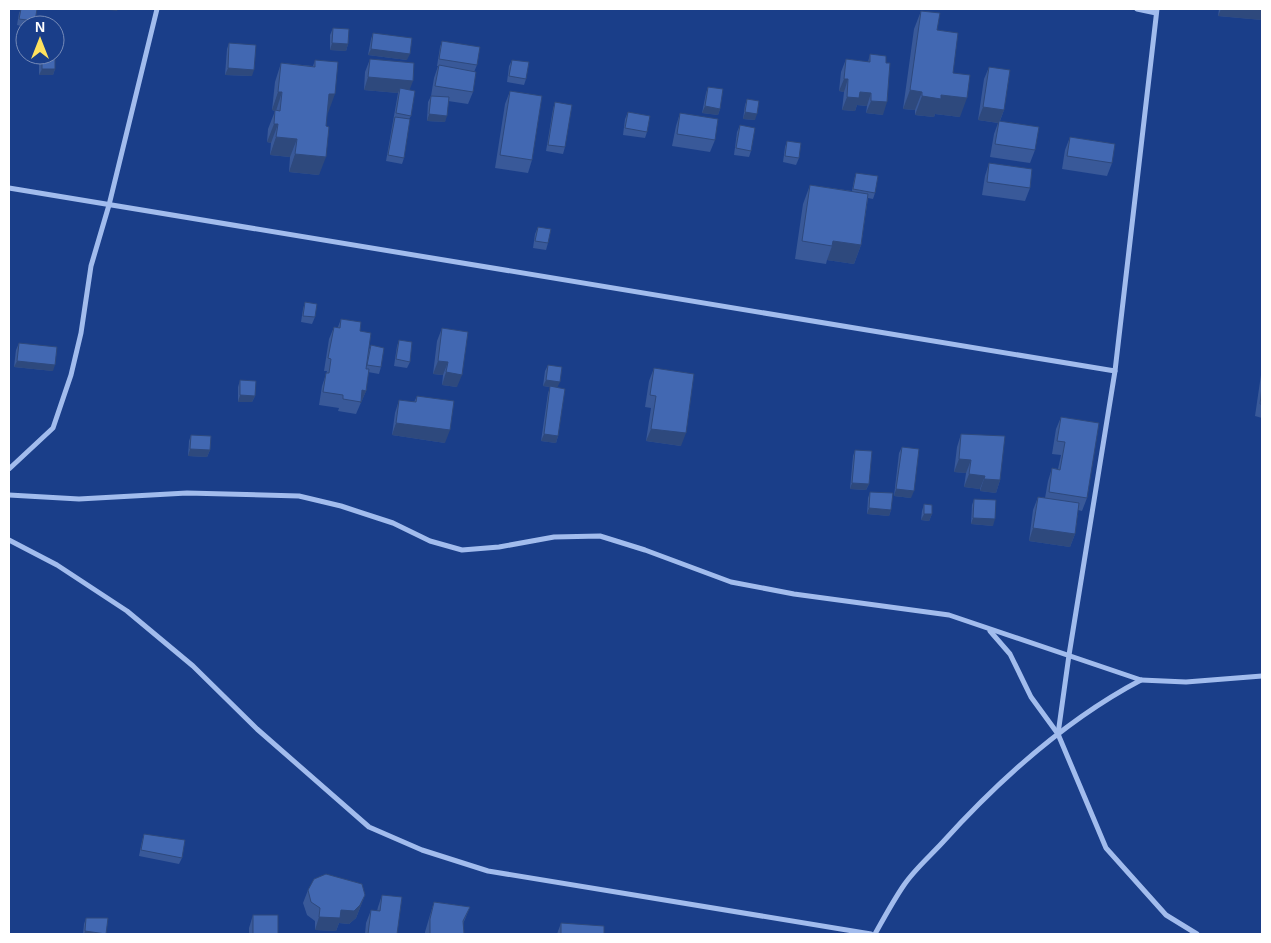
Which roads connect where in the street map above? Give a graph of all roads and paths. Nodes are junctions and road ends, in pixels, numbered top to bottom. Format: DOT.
graph roads {
  1 [pos="157,9"];
  2 [pos="1137,9"];
  3 [pos="1157,11"];
  4 [pos="9,188"];
  5 [pos="109,205"];
  6 [pos="1115,371"];
  7 [pos="9,469"];
  8 [pos="9,495"];
  9 [pos="9,540"];
  10 [pos="989,630"];
  11 [pos="1069,655"];
  12 [pos="1262,676"];
  13 [pos="1141,680"];
  14 [pos="1058,734"];
  15 [pos="873,934"];
  16 [pos="1197,934"];
  1 -- 5 [label="street"];
  2 -- 3 [label="street"];
  3 -- 6 [label="street"];
  4 -- 5 [label="street"];
  5 -- 6 [label="street"];
  5 -- 7 [label="street"];
  6 -- 11 [label="street"];
  8 -- 10 [label="street"];
  9 -- 15 [label="street"];
  10 -- 11 [label="street"];
  10 -- 14 [label="street"];
  11 -- 13 [label="street"];
  11 -- 14 [label="street"];
  12 -- 13 [label="street"];
  13 -- 14 [label="street"];
  14 -- 15 [label="street"];
  14 -- 16 [label="street"];
}
